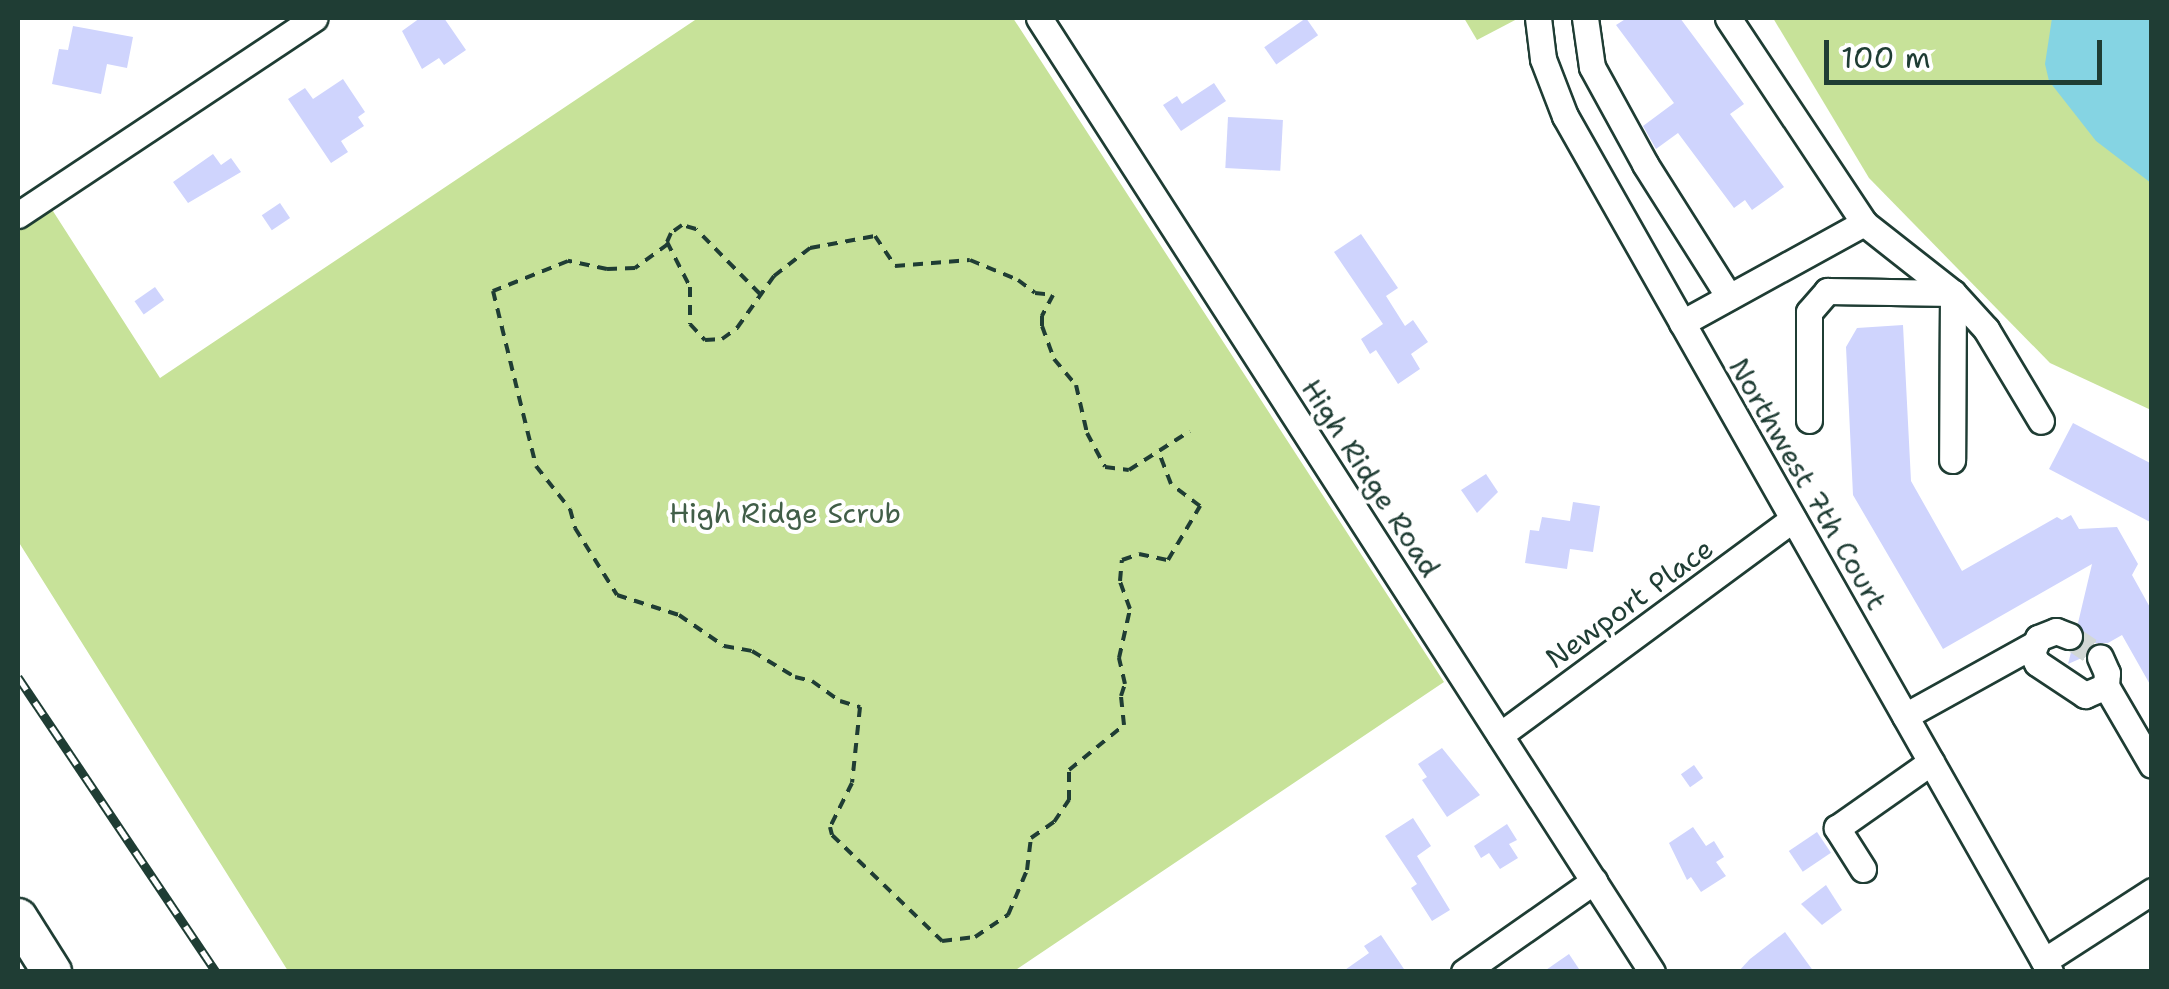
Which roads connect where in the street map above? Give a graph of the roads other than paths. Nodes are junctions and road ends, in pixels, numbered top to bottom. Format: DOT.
graph roads {
  1 [pos="314,18"];
  2 [pos="1039,18"];
  3 [pos="1538,18"];
  4 [pos="1585,18"];
  5 [pos="1728,18"];
  6 [pos="1645,164"];
  7 [pos="1605,188"];
  8 [pos="18,215"];
  9 [pos="1864,223"];
  10 [pos="1953,292"];
  11 [pos="1729,297"];
  12 [pos="1682,323"];
  13 [pos="1809,420"];
  14 [pos="2041,421"];
  15 [pos="1952,460"];
  16 [pos="1793,519"];
  17 [pos="2069,636"];
  18 [pos="2034,645"];
  19 [pos="2100,657"];
  20 [pos="2106,686"];
  21 [pos="1905,716"];
  22 [pos="1500,735"];
  23 [pos="1931,762"];
  24 [pos="2152,765"];
  25 [pos="1863,869"];
  26 [pos="1594,881"];
  27 [pos="2152,891"];
  28 [pos="18,918"];
  29 [pos="2047,966"];
  30 [pos="52,972"];
  31 [pos="1464,972"];
  32 [pos="1652,972"];
  1 -- 8 [label="street"];
  2 -- 22 [label="street, High Ridge Road"];
  3 -- 7 [label="street, Northwest 7th Court"];
  4 -- 6 [label="street"];
  5 -- 9 [label="street"];
  6 -- 7 [label="street"];
  6 -- 11 [label="street"];
  7 -- 12 [label="street, Northwest 7th Court"];
  9 -- 10 [label="street"];
  9 -- 11 [label="street"];
  10 -- 13 [label="street"];
  10 -- 14 [label="street"];
  10 -- 15 [label="street"];
  11 -- 12 [label="street"];
  12 -- 16 [label="street, Northwest 7th Court"];
  16 -- 21 [label="street, Northwest 7th Court"];
  16 -- 22 [label="street, Newport Place"];
  17 -- 18 [label="street"];
  18 -- 20 [label="street"];
  18 -- 21 [label="street"];
  19 -- 20 [label="street"];
  20 -- 24 [label="street"];
  21 -- 23 [label="street, Northwest 7th Court"];
  22 -- 26 [label="street, High Ridge Road"];
  23 -- 25 [label="street"];
  23 -- 29 [label="street, Northwest 7th Court"];
  26 -- 31 [label="street"];
  26 -- 32 [label="street, High Ridge Road"];
  27 -- 29 [label="street"];
  28 -- 30 [label="highway"];
}
